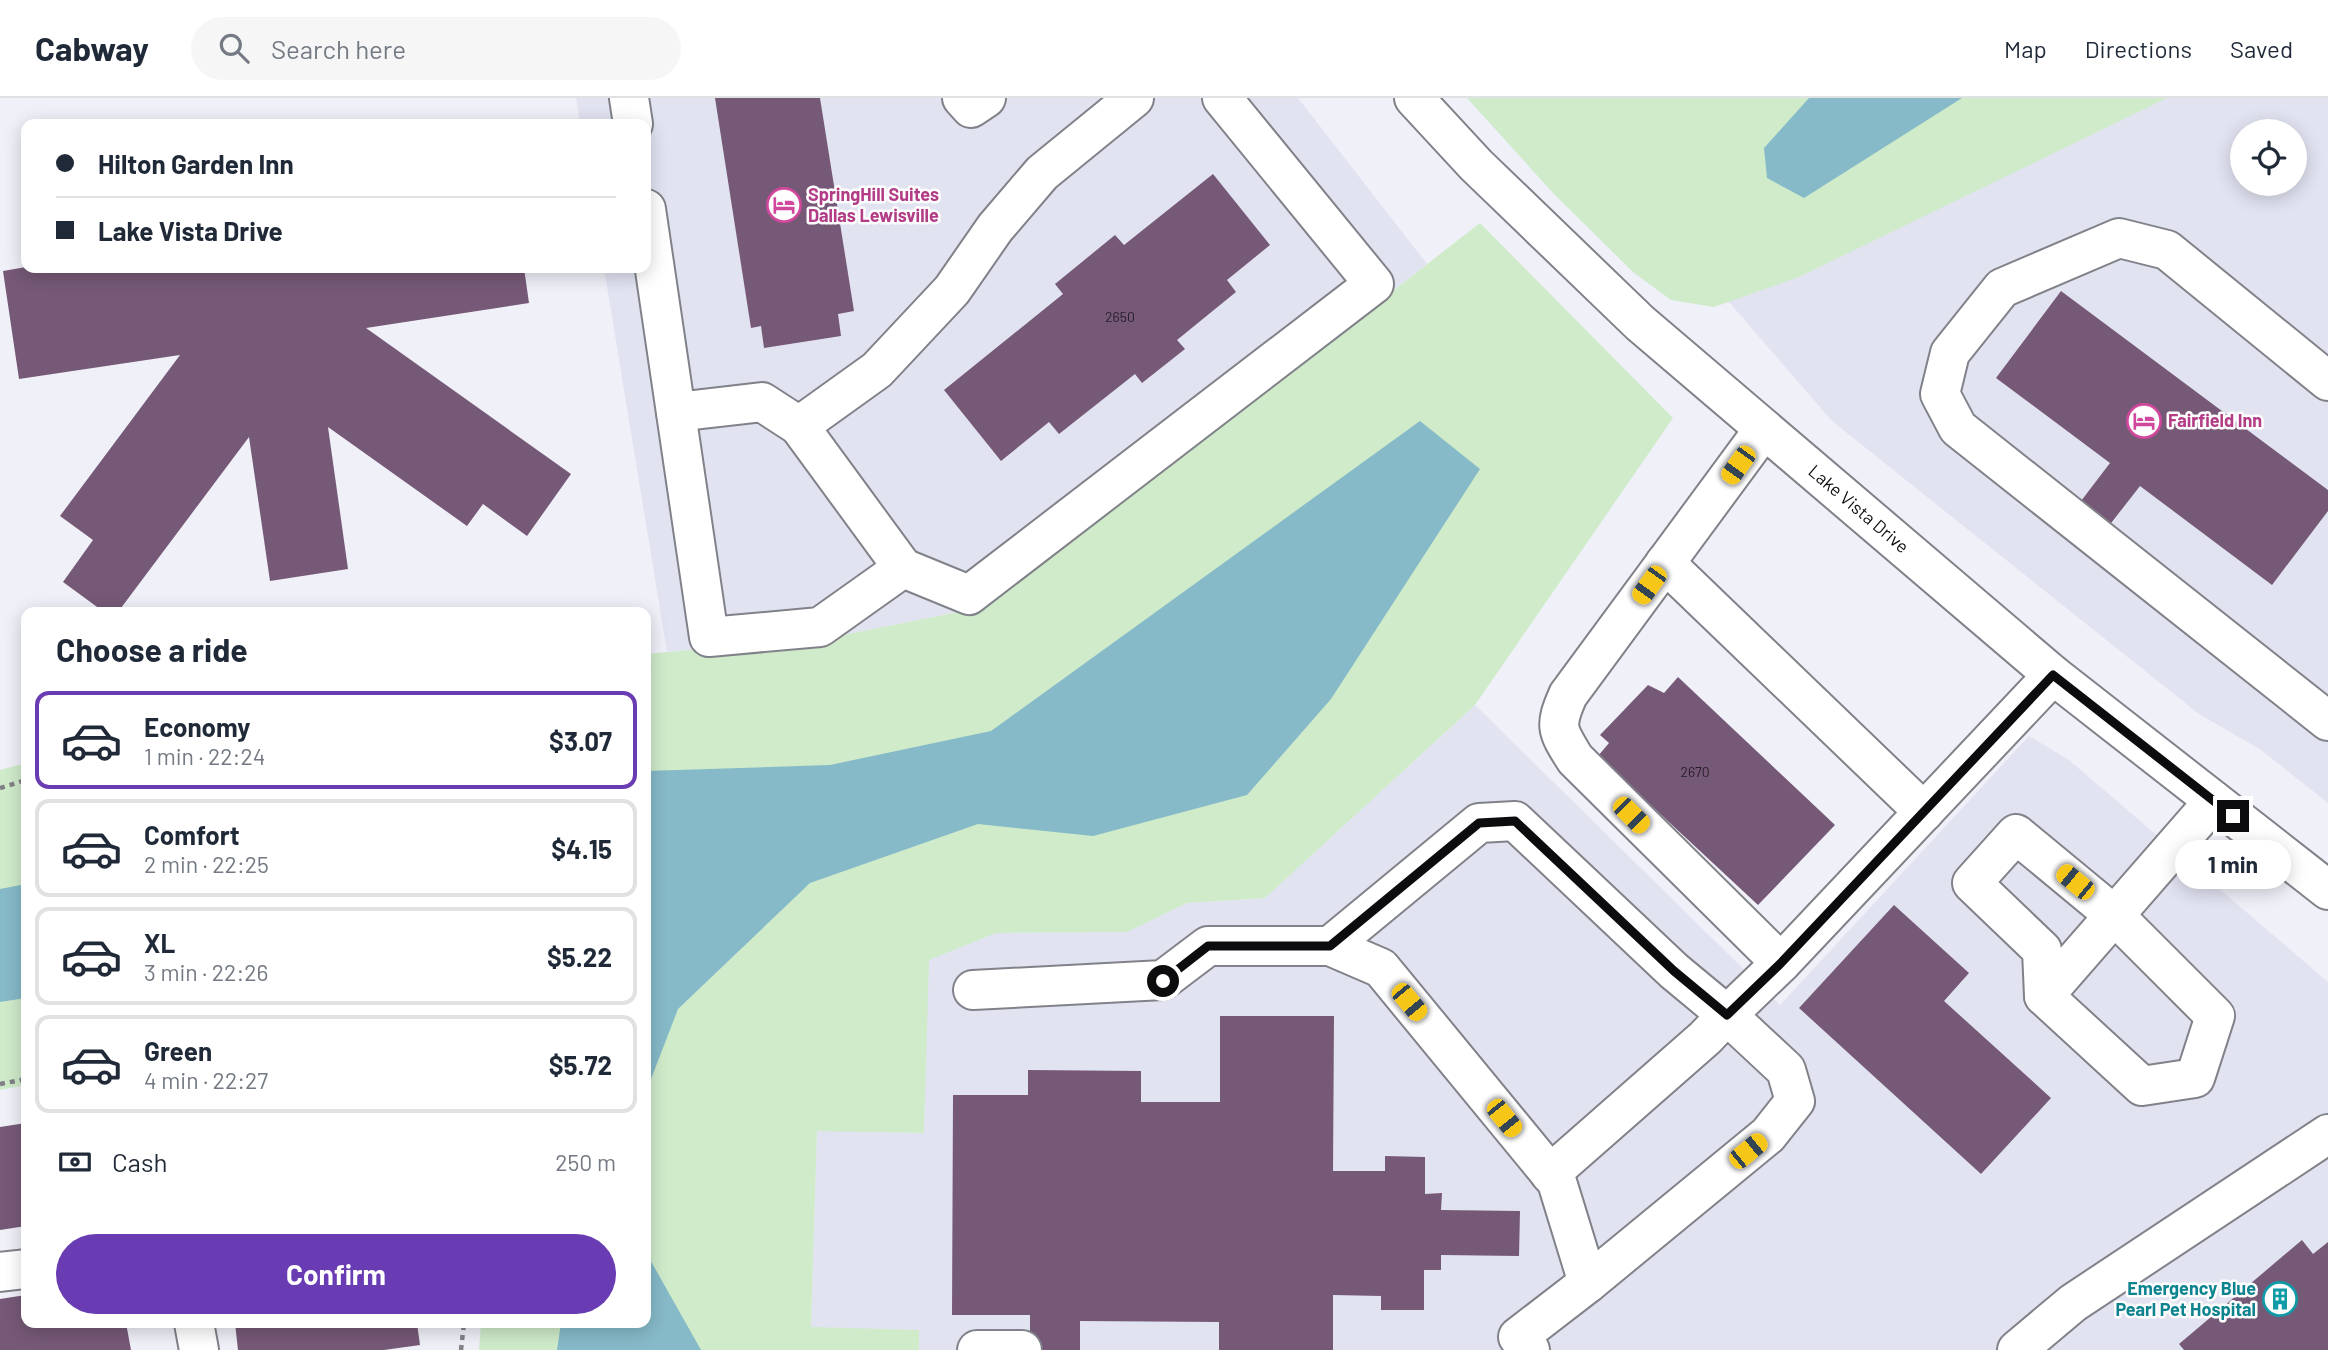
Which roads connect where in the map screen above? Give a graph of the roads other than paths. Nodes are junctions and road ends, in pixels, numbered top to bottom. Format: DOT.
graph roads {
  1 [pos="629,98"];
  2 [pos="962,98"];
  3 [pos="985,98"];
  4 [pos="1134,98"];
  5 [pos="1222,98"];
  6 [pos="1414,98"];
  7 [pos="632,119"];
  8 [pos="651,243"];
  9 [pos="2328,381"];
  10 [pos="676,412"];
  11 [pos="799,426"];
  12 [pos="1764,429"];
  13 [pos="1665,563"];
  14 [pos="903,568"];
  15 [pos="2053,675"];
  16 [pos="2324,710"];
  17 [pos="2214,801"];
  18 [pos="1924,812"];
  19 [pos="2328,890"];
  20 [pos="2114,915"];
  21 [pos="1330,946"];
  22 [pos="1781,963"];
  23 [pos="973,990"];
  24 [pos="2044,996"];
  25 [pos="1727,1015"];
  26 [pos="2328,1134"];
  27 [pos="1550,1174"];
  28 [pos="21,1270"];
  29 [pos="0,1272"];
  30 [pos="1588,1283"];
  31 [pos="195,1328"];
  32 [pos="1516,1345"];
  33 [pos="199,1350"];
  34 [pos="977,1350"];
  35 [pos="1022,1350"];
  36 [pos="2017,1350"];
  1 -- 7 [label="street"];
  2 -- 3 [label="street"];
  4 -- 11 [label="street"];
  5 -- 14 [label="street"];
  6 -- 12 [label="street, Lake Vista Drive"];
  8 -- 10 [label="street"];
  9 -- 16 [label="street"];
  10 -- 11 [label="street"];
  10 -- 14 [label="street"];
  11 -- 14 [label="street"];
  12 -- 13 [label="street"];
  12 -- 15 [label="street, Lake Vista Drive"];
  13 -- 18 [label="street"];
  13 -- 22 [label="street"];
  15 -- 17 [label="street, Lake Vista Drive"];
  15 -- 18 [label="street"];
  17 -- 19 [label="street, Lake Vista Drive"];
  17 -- 20 [label="street"];
  18 -- 22 [label="street"];
  20 -- 24 [label="street"];
  20 -- 24 [label="street"];
  20 -- 24 [label="street"];
  21 -- 23 [label="street"];
  21 -- 25 [label="street"];
  21 -- 27 [label="street"];
  22 -- 25 [label="street"];
  25 -- 27 [label="street"];
  25 -- 30 [label="street"];
  26 -- 36 [label="street"];
  27 -- 30 [label="street"];
  28 -- 29 [label="street"];
  30 -- 32 [label="street"];
  31 -- 33 [label="street"];
  34 -- 35 [label="street"];
}
